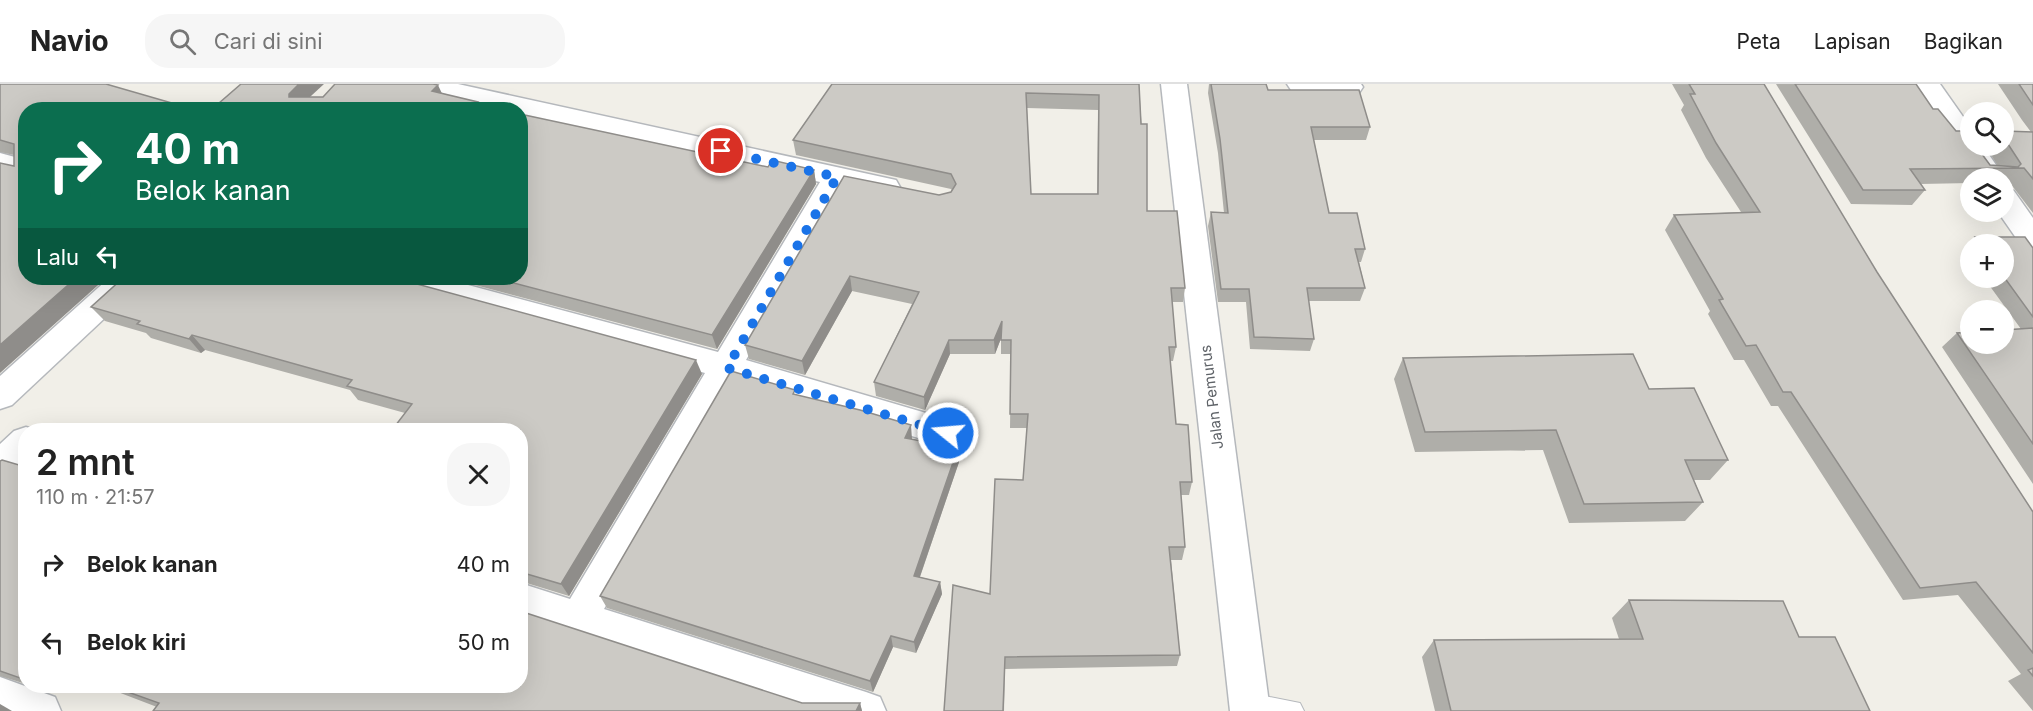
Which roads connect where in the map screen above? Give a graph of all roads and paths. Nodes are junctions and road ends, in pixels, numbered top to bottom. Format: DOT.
graph roads {
  1 [pos="420,84"];
  2 [pos="1174,84"];
  3 [pos="1300,84"];
  4 [pos="1927,84"];
  5 [pos="1350,87"];
  6 [pos="501,102"];
  7 [pos="528,108"];
  8 [pos="0,162"];
  9 [pos="18,168"];
  10 [pos="1984,168"];
  11 [pos="837,177"];
  12 [pos="906,191"];
  13 [pos="2014,213"];
  14 [pos="2033,241"];
  15 [pos="120,285"];
  16 [pos="427,285"];
  17 [pos="727,368"];
  18 [pos="0,396"];
  19 [pos="0,426"];
  20 [pos="948,433"];
  21 [pos="18,435"];
  22 [pos="18,447"];
  23 [pos="0,466"];
  24 [pos="528,603"];
  25 [pos="579,619"];
  26 [pos="0,696"];
  27 [pos="1249,707"];
  28 [pos="41,711"];
  29 [pos="866,711"];
  30 [pos="1292,711"];
  1 -- 6 [label="street"];
  2 -- 27 [label="street, Jalan Pemurus"];
  3 -- 5 [label="street"];
  4 -- 10 [label="street"];
  7 -- 11 [label="street"];
  8 -- 9 [label="street"];
  11 -- 12 [label="street"];
  11 -- 17 [label="street"];
  13 -- 14 [label="street"];
  15 -- 18 [label="street"];
  16 -- 17 [label="street"];
  17 -- 20 [label="street"];
  17 -- 25 [label="street"];
  19 -- 21 [label="street"];
  22 -- 23 [label="street"];
  24 -- 25 [label="street"];
  25 -- 29 [label="street"];
  26 -- 28 [label="street"];
  27 -- 30 [label="lane"];
}
